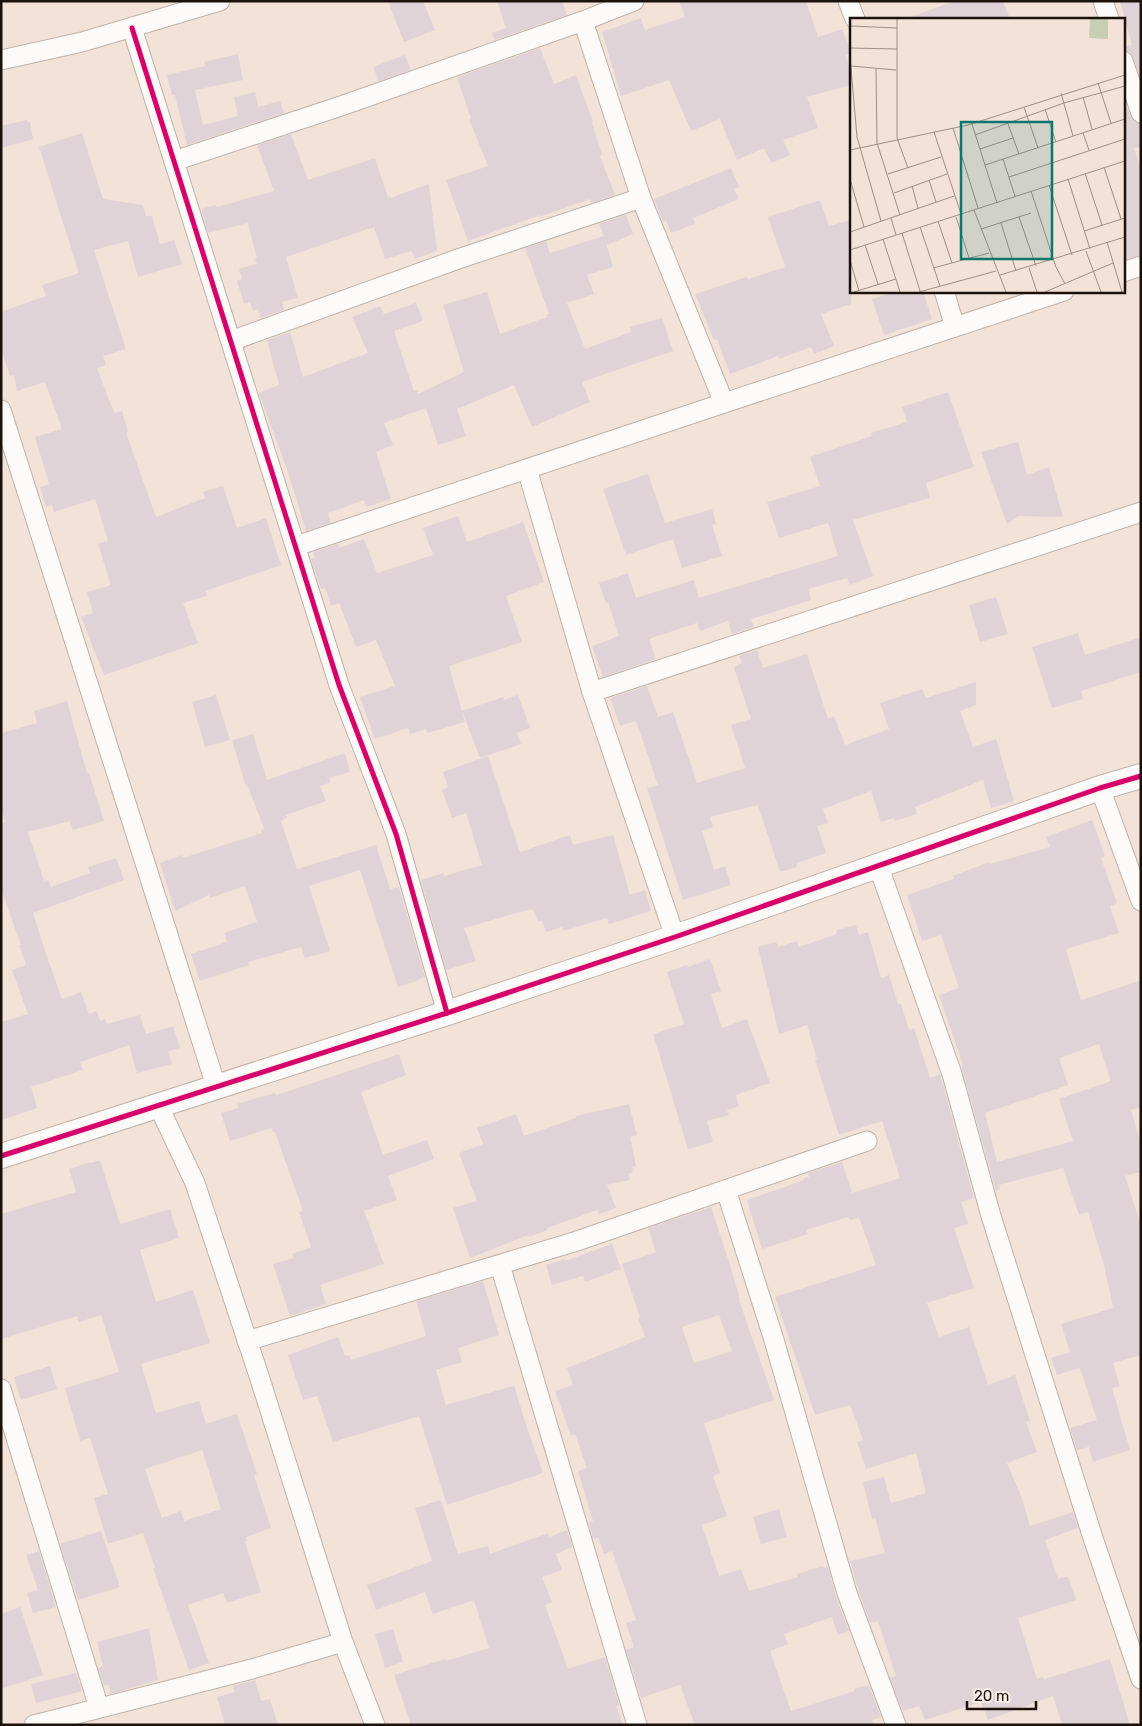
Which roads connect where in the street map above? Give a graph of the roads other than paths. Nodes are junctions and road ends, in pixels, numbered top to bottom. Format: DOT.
graph roads {
  1 [pos="220,1"];
  2 [pos="634,1"];
  3 [pos="848,1"];
  4 [pos="1103,1"];
  5 [pos="855,18"];
  6 [pos="1109,18"];
  7 [pos="583,21"];
  8 [pos="132,28"];
  9 [pos="1,60"];
  10 [pos="1124,64"];
  11 [pos="1141,113"];
  12 [pos="174,161"];
  13 [pos="641,198"];
  14 [pos="1141,266"];
  15 [pos="1124,272"];
  16 [pos="944,292"];
  17 [pos="1061,292"];
  18 [pos="955,327"];
  19 [pos="231,341"];
  20 [pos="724,402"];
  21 [pos="1,410"];
  22 [pos="528,468"];
  23 [pos="1141,512"];
  24 [pos="296,546"];
  25 [pos="592,692"];
  26 [pos="1141,776"];
  27 [pos="1100,788"];
  28 [pos="878,865"];
  29 [pos="1141,901"];
  30 [pos="675,937"];
  31 [pos="447,1012"];
  32 [pos="216,1086"];
  33 [pos="158,1105"];
  34 [pos="867,1141"];
  35 [pos="1,1156"];
  36 [pos="726,1190"];
  37 [pos="500,1265"];
  38 [pos="247,1341"];
  39 [pos="1,1390"];
  40 [pos="343,1642"];
  41 [pos="1141,1680"];
  42 [pos="99,1708"];
  43 [pos="34,1725"];
  44 [pos="375,1725"];
  45 [pos="637,1725"];
  46 [pos="896,1725"];
  1 -- 8 [label="street"];
  2 -- 7 [label="street"];
  3 -- 5 [label="street"];
  4 -- 6 [label="street"];
  7 -- 12 [label="street"];
  7 -- 13 [label="street"];
  8 -- 9 [label="street"];
  8 -- 12 [label="street"];
  10 -- 11 [label="street"];
  12 -- 19 [label="street"];
  13 -- 19 [label="street"];
  13 -- 20 [label="street"];
  14 -- 15 [label="street"];
  16 -- 18 [label="street"];
  17 -- 18 [label="street"];
  18 -- 20 [label="street"];
  19 -- 24 [label="street"];
  20 -- 22 [label="street"];
  21 -- 32 [label="street"];
  22 -- 24 [label="street"];
  22 -- 25 [label="street"];
  23 -- 25 [label="street"];
  24 -- 31 [label="street"];
  25 -- 30 [label="street"];
  26 -- 27 [label="street"];
  27 -- 28 [label="street"];
  27 -- 29 [label="street"];
  28 -- 30 [label="street"];
  28 -- 41 [label="street"];
  30 -- 31 [label="street"];
  31 -- 32 [label="street"];
  32 -- 33 [label="street"];
  33 -- 35 [label="street"];
  33 -- 38 [label="street"];
  34 -- 36 [label="street"];
  36 -- 37 [label="street"];
  36 -- 46 [label="street"];
  37 -- 38 [label="street"];
  37 -- 45 [label="street"];
  38 -- 40 [label="street"];
  39 -- 42 [label="street"];
  40 -- 42 [label="street"];
  40 -- 44 [label="street"];
  42 -- 43 [label="street"];
}
